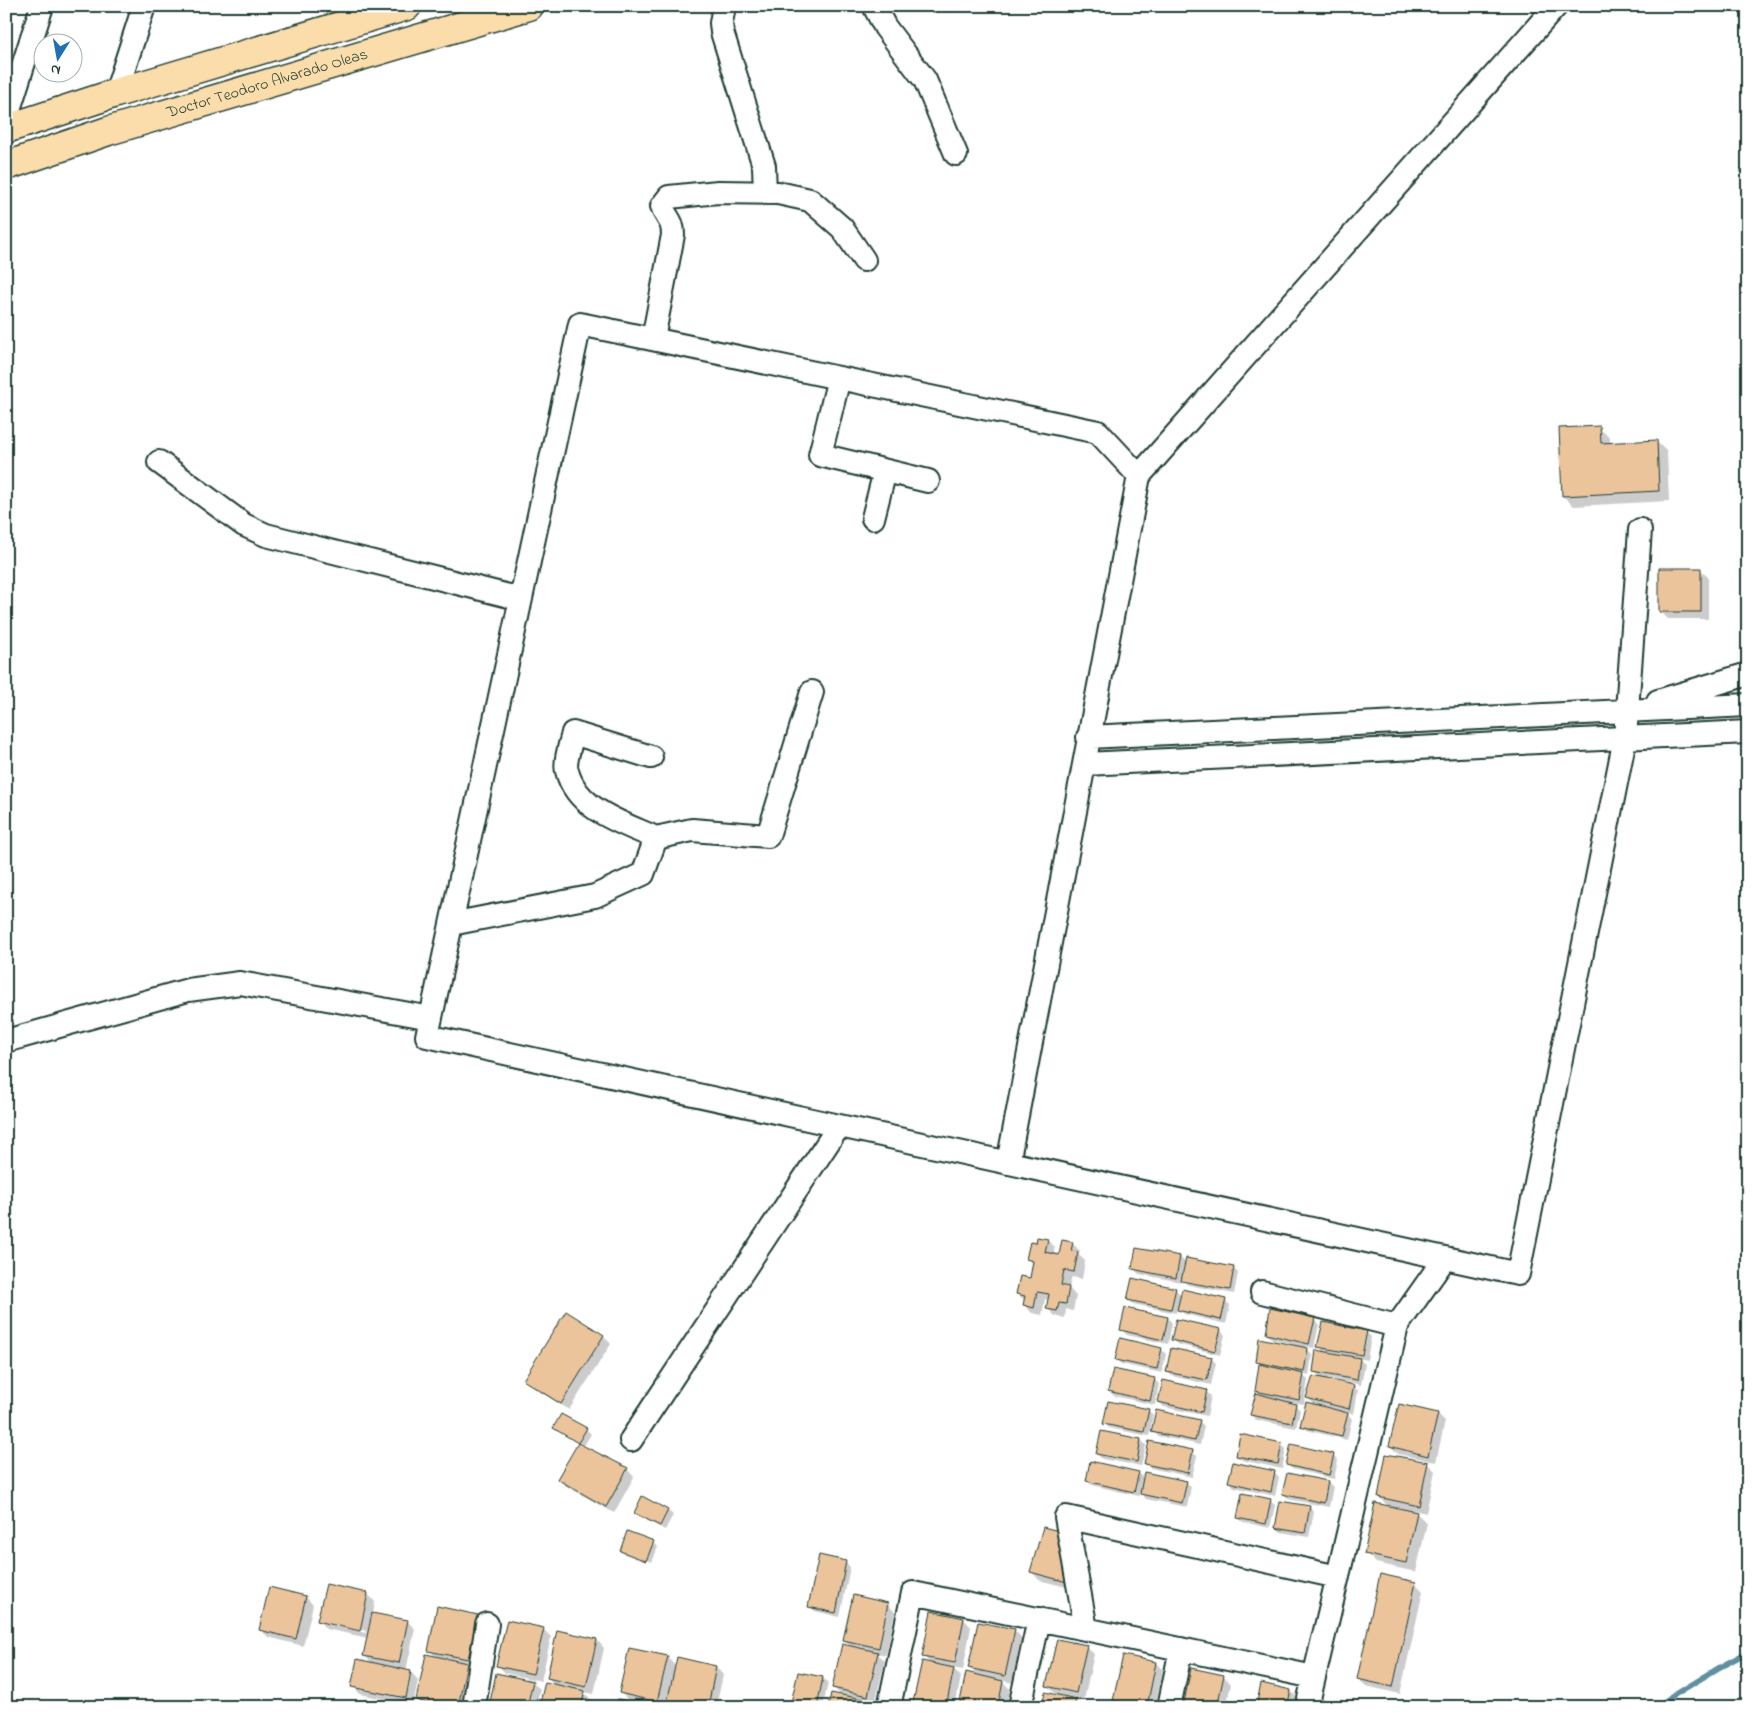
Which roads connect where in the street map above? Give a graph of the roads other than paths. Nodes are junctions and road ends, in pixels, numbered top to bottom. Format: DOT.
graph roads {
  1 [pos="42,6"];
  2 [pos="144,6"];
  3 [pos="407,6"];
  4 [pos="529,6"];
  5 [pos="724,6"];
  6 [pos="874,6"];
  7 [pos="1556,6"];
  8 [pos="350,15"];
  9 [pos="11,91"];
  10 [pos="116,93"];
  11 [pos="6,120"];
  12 [pos="6,129"];
  13 [pos="956,154"];
  14 [pos="6,166"];
  15 [pos="765,193"];
  16 [pos="864,260"];
  17 [pos="653,339"];
  18 [pos="839,378"];
  19 [pos="159,462"];
  20 [pos="885,471"];
  21 [pos="1139,476"];
  22 [pos="928,482"];
  23 [pos="873,518"];
  24 [pos="1640,530"];
  25 [pos="521,599"];
  26 [pos="1748,674"];
  27 [pos="812,692"];
  28 [pos="1748,705"];
  29 [pos="1628,711"];
  30 [pos="1748,732"];
  31 [pos="1088,737"];
  32 [pos="1626,738"];
  33 [pos="651,757"];
  34 [pos="1085,764"];
  35 [pos="656,838"];
  36 [pos="451,924"];
  37 [pos="431,1018"];
  38 [pos="6,1041"];
  39 [pos="839,1126"];
  40 [pos="1008,1162"];
  41 [pos="1445,1258"];
  42 [pos="1262,1292"];
  43 [pos="1398,1326"];
  44 [pos="631,1440"];
  45 [pos="1338,1577"];
  46 [pos="1039,1620"];
  47 [pos="487,1624"];
  48 [pos="1086,1629"];
  49 [pos="1181,1649"];
  50 [pos="1314,1677"];
  51 [pos="474,1707"];
  52 [pos="889,1707"];
  53 [pos="1020,1707"];
  54 [pos="1169,1707"];
  55 [pos="1307,1707"];
  1 -- 9 [label="street"];
  2 -- 10 [label="street"];
  3 -- 8 [label="main road, Doctor Teodoro Alvarado Oleas"];
  4 -- 14 [label="main road, Doctor Teodoro Alvarado Oleas"];
  5 -- 15 [label="street"];
  6 -- 13 [label="street"];
  7 -- 21 [label="street"];
  8 -- 10 [label="main road, Doctor Teodoro Alvarado Oleas"];
  9 -- 11 [label="street"];
  10 -- 12 [label="main road, Doctor Teodoro Alvarado Oleas"];
  15 -- 16 [label="street"];
  15 -- 17 [label="street"];
  17 -- 18 [label="street"];
  17 -- 25 [label="street"];
  18 -- 20 [label="street"];
  18 -- 21 [label="street"];
  19 -- 25 [label="street"];
  20 -- 22 [label="street"];
  20 -- 23 [label="street"];
  21 -- 31 [label="street"];
  24 -- 29 [label="street"];
  25 -- 36 [label="street"];
  26 -- 29 [label="street"];
  27 -- 35 [label="street"];
  28 -- 29 [label="street"];
  29 -- 31 [label="street"];
  29 -- 32 [label="street"];
  30 -- 32 [label="street"];
  31 -- 34 [label="street"];
  32 -- 34 [label="street"];
  32 -- 41 [label="street"];
  33 -- 35 [label="street"];
  34 -- 40 [label="street"];
  35 -- 36 [label="street"];
  36 -- 37 [label="street"];
  37 -- 38 [label="street"];
  37 -- 39 [label="street"];
  39 -- 40 [label="street"];
  39 -- 44 [label="street"];
  40 -- 41 [label="street"];
  41 -- 43 [label="street"];
  42 -- 43 [label="street"];
  43 -- 45 [label="street"];
  45 -- 48 [label="street"];
  45 -- 50 [label="street"];
  46 -- 48 [label="street"];
  46 -- 52 [label="street"];
  46 -- 53 [label="street"];
  47 -- 51 [label="street"];
  48 -- 49 [label="street"];
  49 -- 50 [label="street"];
  49 -- 54 [label="street"];
  50 -- 55 [label="street"];
}
